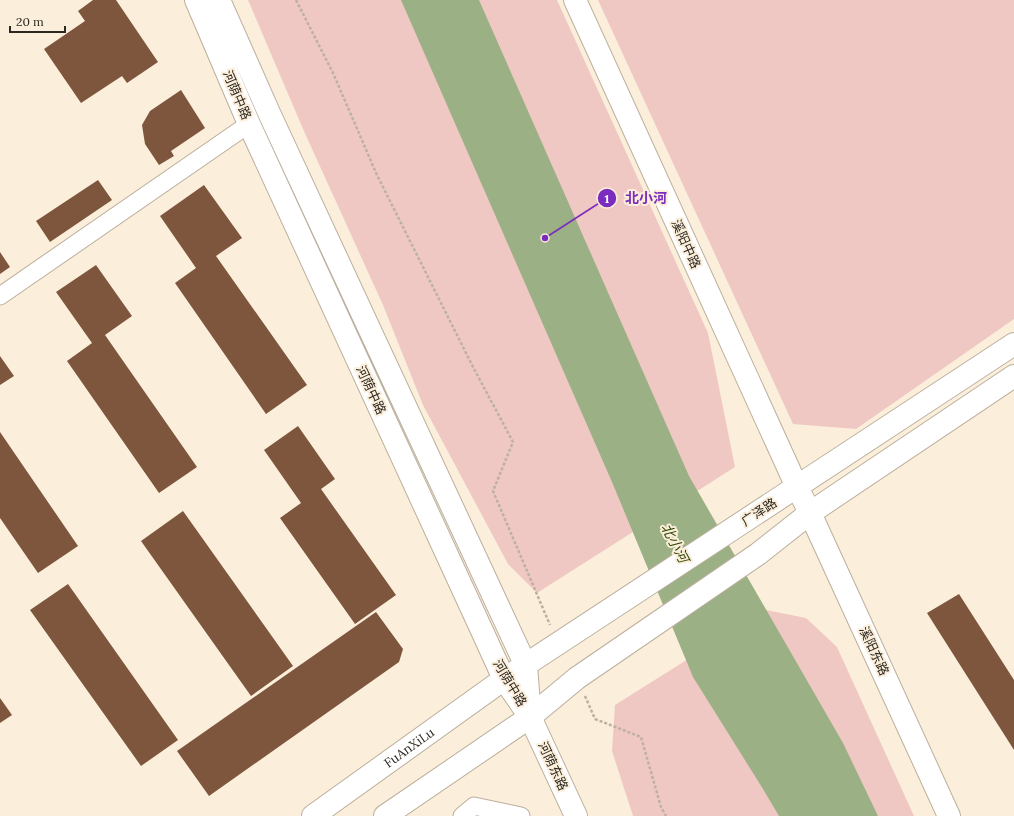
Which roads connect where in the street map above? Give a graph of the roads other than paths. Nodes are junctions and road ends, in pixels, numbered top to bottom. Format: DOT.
graph roads {
  1 [pos="196,0"];
  2 [pos="219,0"];
  3 [pos="575,0"];
  4 [pos="249,124"];
  5 [pos="0,296"];
  6 [pos="1014,344"];
  7 [pos="1014,376"];
  8 [pos="797,487"];
  9 [pos="810,513"];
  10 [pos="526,666"];
  11 [pos="504,680"];
  12 [pos="530,717"];
  13 [pos="313,816"];
  14 [pos="385,816"];
  15 [pos="462,816"];
  16 [pos="521,816"];
  17 [pos="576,816"];
  18 [pos="949,816"];
  1 -- 4 [label="street, 河荫中路"];
  2 -- 10 [label="street, 河荫中路"];
  3 -- 8 [label="street, 溪阳中路"];
  4 -- 5 [label="street"];
  4 -- 11 [label="street, 河荫中路"];
  6 -- 8 [label="street, 广泽路"];
  7 -- 9 [label="street"];
  8 -- 9 [label="street, 溪阳东路"];
  8 -- 10 [label="street, 广泽路"];
  9 -- 12 [label="street"];
  9 -- 18 [label="street, 溪阳东路"];
  10 -- 11 [label="street, 广泽路"];
  10 -- 12 [label="street, 河荫中路"];
  11 -- 12 [label="street, 河荫中路"];
  11 -- 13 [label="street, FuAnXiLu"];
  12 -- 14 [label="street"];
  12 -- 17 [label="street, 河荫东路"];
  15 -- 16 [label="street"];
}
